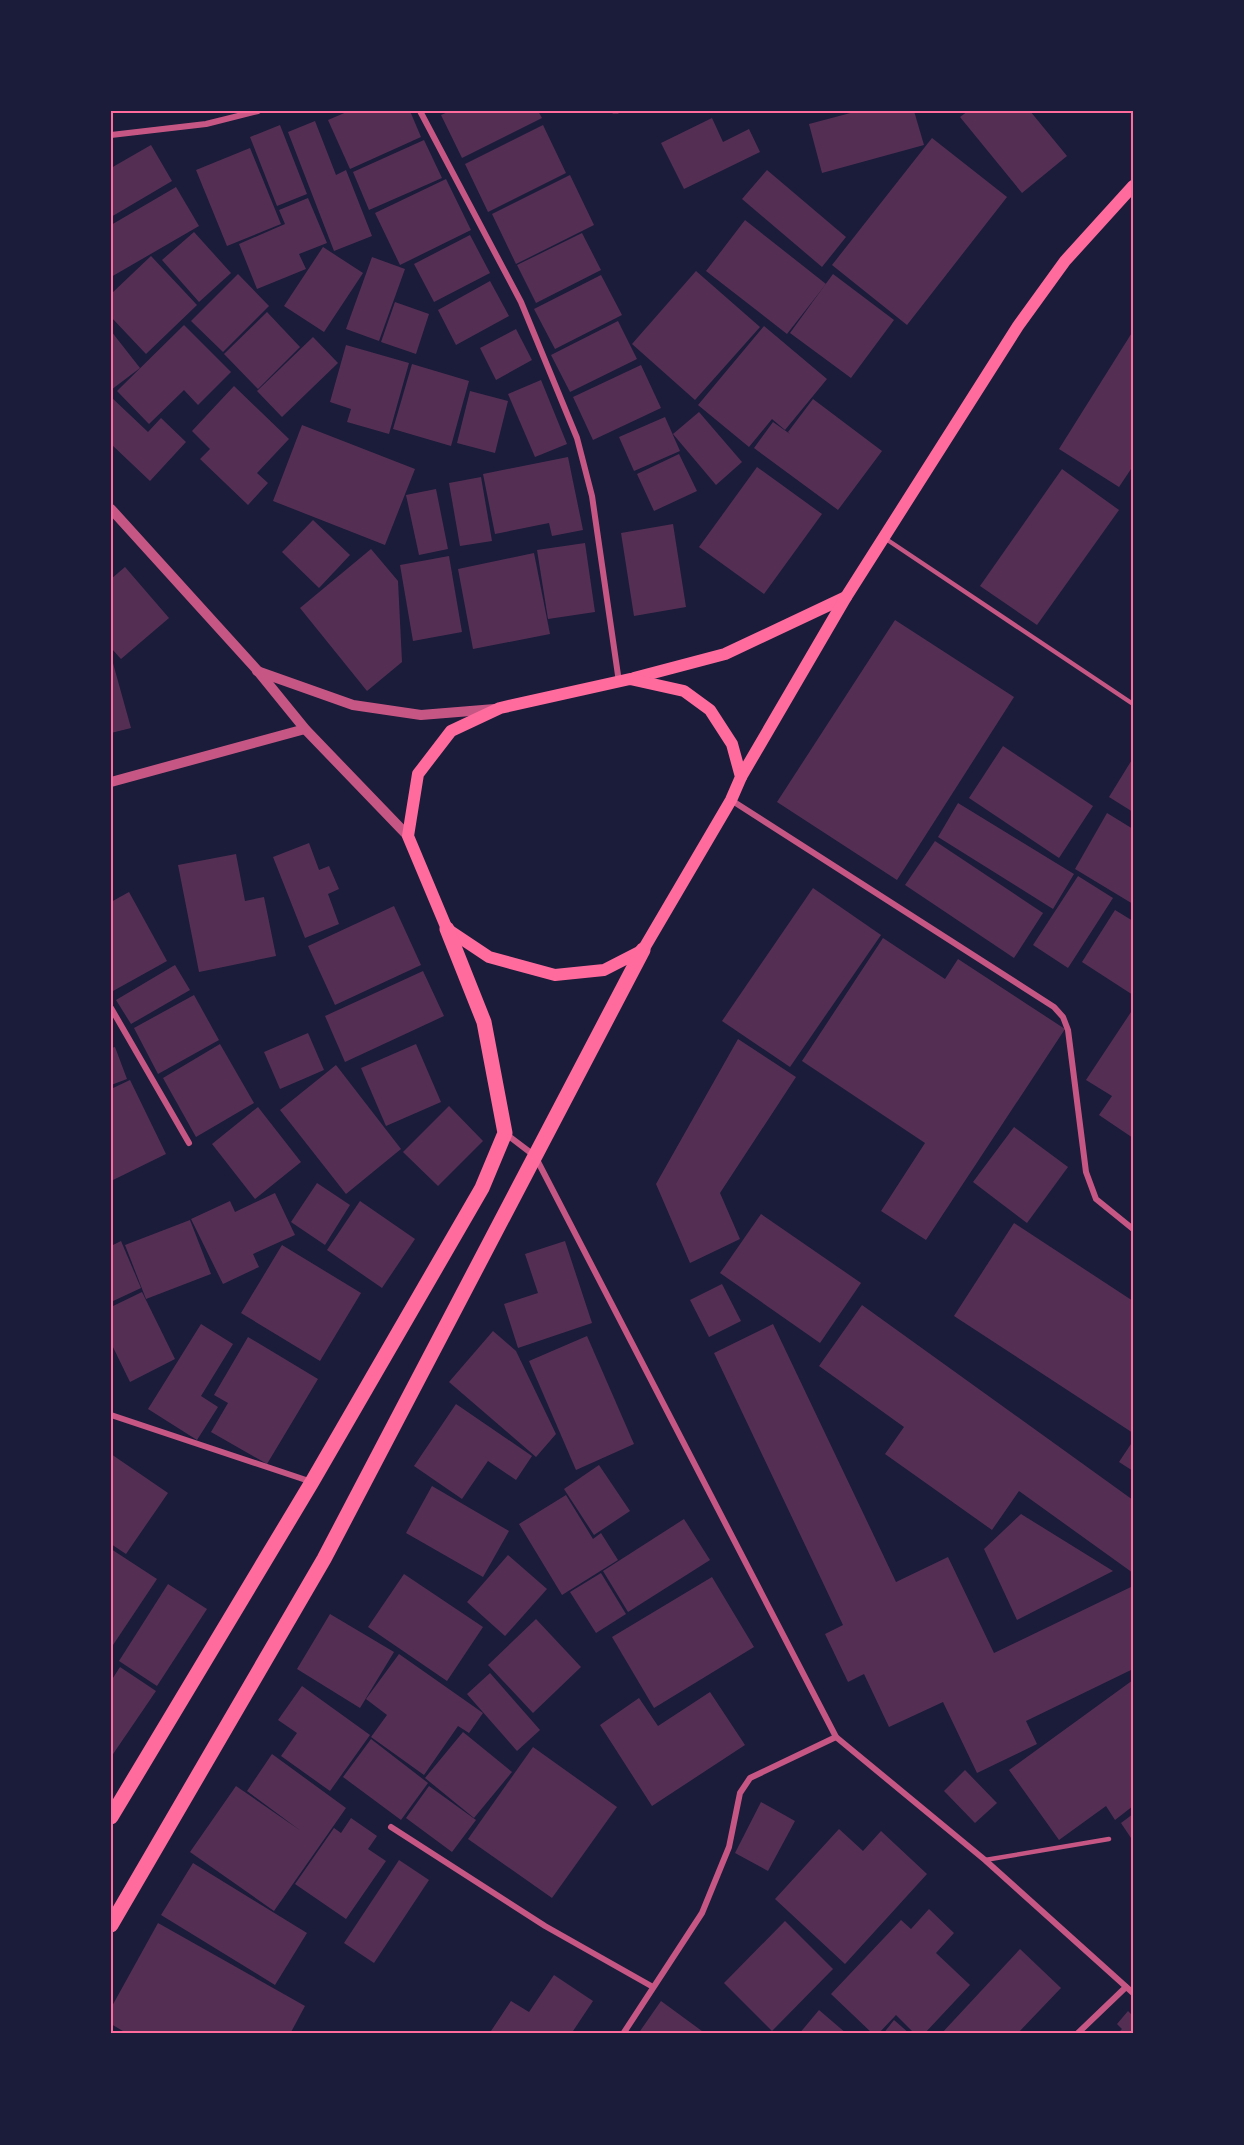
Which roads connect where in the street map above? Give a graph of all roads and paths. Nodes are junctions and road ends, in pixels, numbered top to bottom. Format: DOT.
graph roads {
  1 [pos="258,111"];
  2 [pos="420,111"];
  3 [pos="613,111"];
  4 [pos="618,111"];
  5 [pos="111,135"];
  6 [pos="1131,190"];
  7 [pos="111,509"];
  8 [pos="883,537"];
  9 [pos="846,597"];
  10 [pos="256,670"];
  11 [pos="625,681"];
  12 [pos="1133,704"];
  13 [pos="500,708"];
  14 [pos="305,729"];
  15 [pos="741,777"];
  16 [pos="111,782"];
  17 [pos="731,800"];
  18 [pos="408,836"];
  19 [pos="447,928"];
  20 [pos="643,950"];
  21 [pos="111,1008"];
  22 [pos="505,1133"];
  23 [pos="189,1143"];
  24 [pos="535,1156"];
  25 [pos="1133,1229"];
  26 [pos="111,1415"];
  27 [pos="312,1482"];
  28 [pos="836,1737"];
  29 [pos="111,1817"];
  30 [pos="391,1827"];
  31 [pos="1109,1839"];
  32 [pos="985,1860"];
  33 [pos="111,1925"];
  34 [pos="653,1987"];
  35 [pos="1126,1987"];
  36 [pos="1133,1992"];
  37 [pos="623,2034"];
  38 [pos="1077,2034"];
  1 -- 5 [label="street"];
  2 -- 11 [label="street"];
  3 -- 4 [label="lane"];
  6 -- 8 [label="main road"];
  7 -- 10 [label="street"];
  8 -- 9 [label="main road"];
  8 -- 12 [label="lane"];
  9 -- 11 [label="main road"];
  9 -- 15 [label="main road"];
  10 -- 13 [label="street"];
  10 -- 14 [label="street"];
  11 -- 13 [label="main road"];
  11 -- 15 [label="main road"];
  13 -- 18 [label="main road"];
  14 -- 16 [label="street"];
  14 -- 18 [label="street"];
  15 -- 17 [label="main road"];
  17 -- 20 [label="main road"];
  17 -- 25 [label="street"];
  18 -- 19 [label="main road"];
  19 -- 20 [label="main road"];
  19 -- 22 [label="main road"];
  20 -- 24 [label="main road"];
  21 -- 23 [label="street"];
  22 -- 24 [label="street"];
  22 -- 27 [label="main road"];
  24 -- 28 [label="street"];
  24 -- 33 [label="main road"];
  26 -- 27 [label="street"];
  27 -- 29 [label="main road"];
  28 -- 32 [label="street"];
  28 -- 34 [label="street"];
  30 -- 34 [label="street"];
  31 -- 32 [label="lane"];
  32 -- 35 [label="street"];
  34 -- 37 [label="street"];
  35 -- 36 [label="street"];
  35 -- 38 [label="street"];
}
